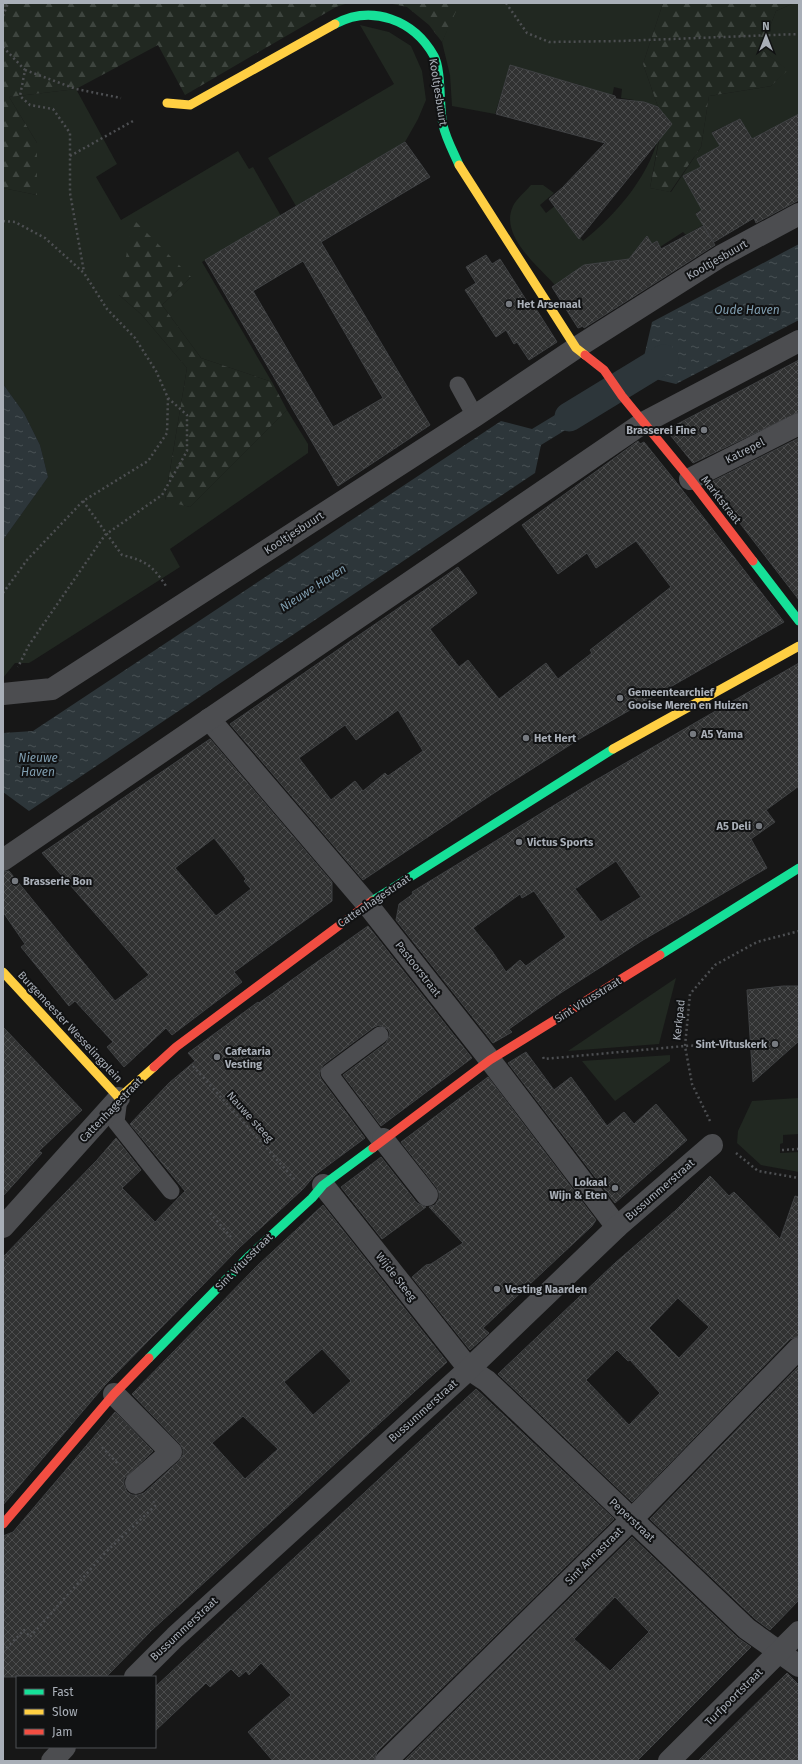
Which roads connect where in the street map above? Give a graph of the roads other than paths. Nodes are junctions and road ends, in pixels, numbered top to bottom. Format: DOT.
graph roads {
  1 [pos="167,102"];
  2 [pos="799,214"];
  3 [pos="799,341"];
  4 [pos="576,348"];
  5 [pos="458,385"];
  6 [pos="622,396"];
  7 [pos="475,416"];
  8 [pos="643,423"];
  9 [pos="799,424"];
  10 [pos="690,479"];
  11 [pos="799,620"];
  12 [pos="799,646"];
  13 [pos="3,694"];
  14 [pos="209,719"];
  15 [pos="3,860"];
  16 [pos="799,868"];
  17 [pos="367,904"];
  18 [pos="3,972"];
  19 [pos="380,1035"];
  20 [pos="490,1060"];
  21 [pos="119,1098"];
  22 [pos="381,1140"];
  23 [pos="715,1142"];
  24 [pos="171,1191"];
  25 [pos="317,1191"];
  26 [pos="427,1195"];
  27 [pos="3,1227"];
  28 [pos="617,1227"];
  29 [pos="799,1348"];
  30 [pos="469,1369"];
  31 [pos="114,1394"];
  32 [pos="136,1483"];
  33 [pos="631,1520"];
  34 [pos="3,1524"];
  35 [pos="799,1632"];
  36 [pos="778,1652"];
  37 [pos="799,1666"];
  38 [pos="136,1676"];
  39 [pos="65,1748"];
  40 [pos="52,1761"];
  41 [pos="386,1761"];
  42 [pos="669,1761"];
  1 -- 4 [label="street, Kooltjesbuurt"];
  2 -- 4 [label="street, Kooltjesbuurt"];
  3 -- 8 [label="street"];
  4 -- 6 [label="street, Kooltjesbuurt"];
  4 -- 7 [label="street, Kooltjesbuurt"];
  5 -- 7 [label="lane"];
  6 -- 8 [label="street, Marktstraat"];
  7 -- 13 [label="street, Kooltjesbuurt"];
  8 -- 10 [label="street, Marktstraat"];
  8 -- 14 [label="street"];
  9 -- 10 [label="street, Katrepel"];
  10 -- 11 [label="street, Marktstraat"];
  12 -- 17 [label="street, Cattenhagestraat"];
  14 -- 15 [label="street"];
  14 -- 17 [label="street, Pastoorstraat"];
  16 -- 20 [label="street, Sint Vitusstraat"];
  17 -- 20 [label="street, Pastoorstraat"];
  17 -- 21 [label="street, Cattenhagestraat"];
  18 -- 21 [label="street, Burgemeester Wesselingplein"];
  19 -- 22 [label="lane"];
  20 -- 22 [label="street, Sint Vitusstraat"];
  20 -- 28 [label="street, Pastoorstraat"];
  21 -- 24 [label="lane"];
  21 -- 27 [label="street, Cattenhagestraat"];
  22 -- 25 [label="street, Sint Vitusstraat"];
  22 -- 26 [label="street"];
  23 -- 28 [label="street, Bussummerstraat"];
  25 -- 30 [label="street, Wijde Steeg"];
  25 -- 31 [label="street, Sint Vitusstraat"];
  28 -- 30 [label="street, Bussummerstraat"];
  29 -- 33 [label="street, Sint Annastraat"];
  30 -- 33 [label="street, Peperstraat"];
  30 -- 38 [label="street, Bussummerstraat"];
  31 -- 32 [label="street"];
  31 -- 34 [label="street, Sint Vitusstraat"];
  33 -- 36 [label="street, Peperstraat"];
  33 -- 41 [label="street, Sint Annastraat"];
  35 -- 36 [label="street, Turfpoortstraat"];
  36 -- 37 [label="street, Peperstraat"];
  36 -- 42 [label="street, Turfpoortstraat"];
  39 -- 40 [label="street"];
}
